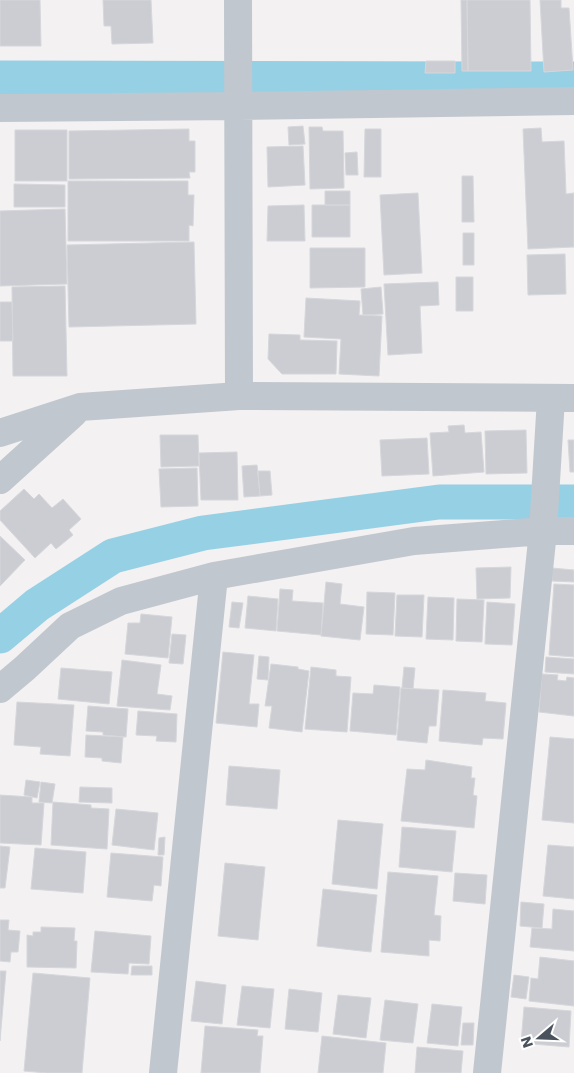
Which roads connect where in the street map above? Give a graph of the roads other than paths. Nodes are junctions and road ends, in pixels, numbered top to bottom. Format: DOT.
graph roads {
  1 [pos="238,0"];
  2 [pos="574,101"];
  3 [pos="238,106"];
  4 [pos="0,108"];
  5 [pos="239,396"];
  6 [pos="563,398"];
  7 [pos="80,407"];
  8 [pos="0,433"];
  9 [pos="0,480"];
  10 [pos="543,531"];
  11 [pos="574,531"];
  12 [pos="214,576"];
  13 [pos="0,688"];
  14 [pos="163,1073"];
  15 [pos="487,1073"];
  1 -- 3 [label="street"];
  2 -- 3 [label="street"];
  3 -- 4 [label="street"];
  3 -- 5 [label="street"];
  5 -- 6 [label="street"];
  5 -- 7 [label="street"];
  6 -- 10 [label="street"];
  7 -- 8 [label="street"];
  7 -- 9 [label="street"];
  10 -- 11 [label="street"];
  10 -- 12 [label="street"];
  10 -- 15 [label="street"];
  12 -- 13 [label="street"];
  12 -- 14 [label="street"];
}
